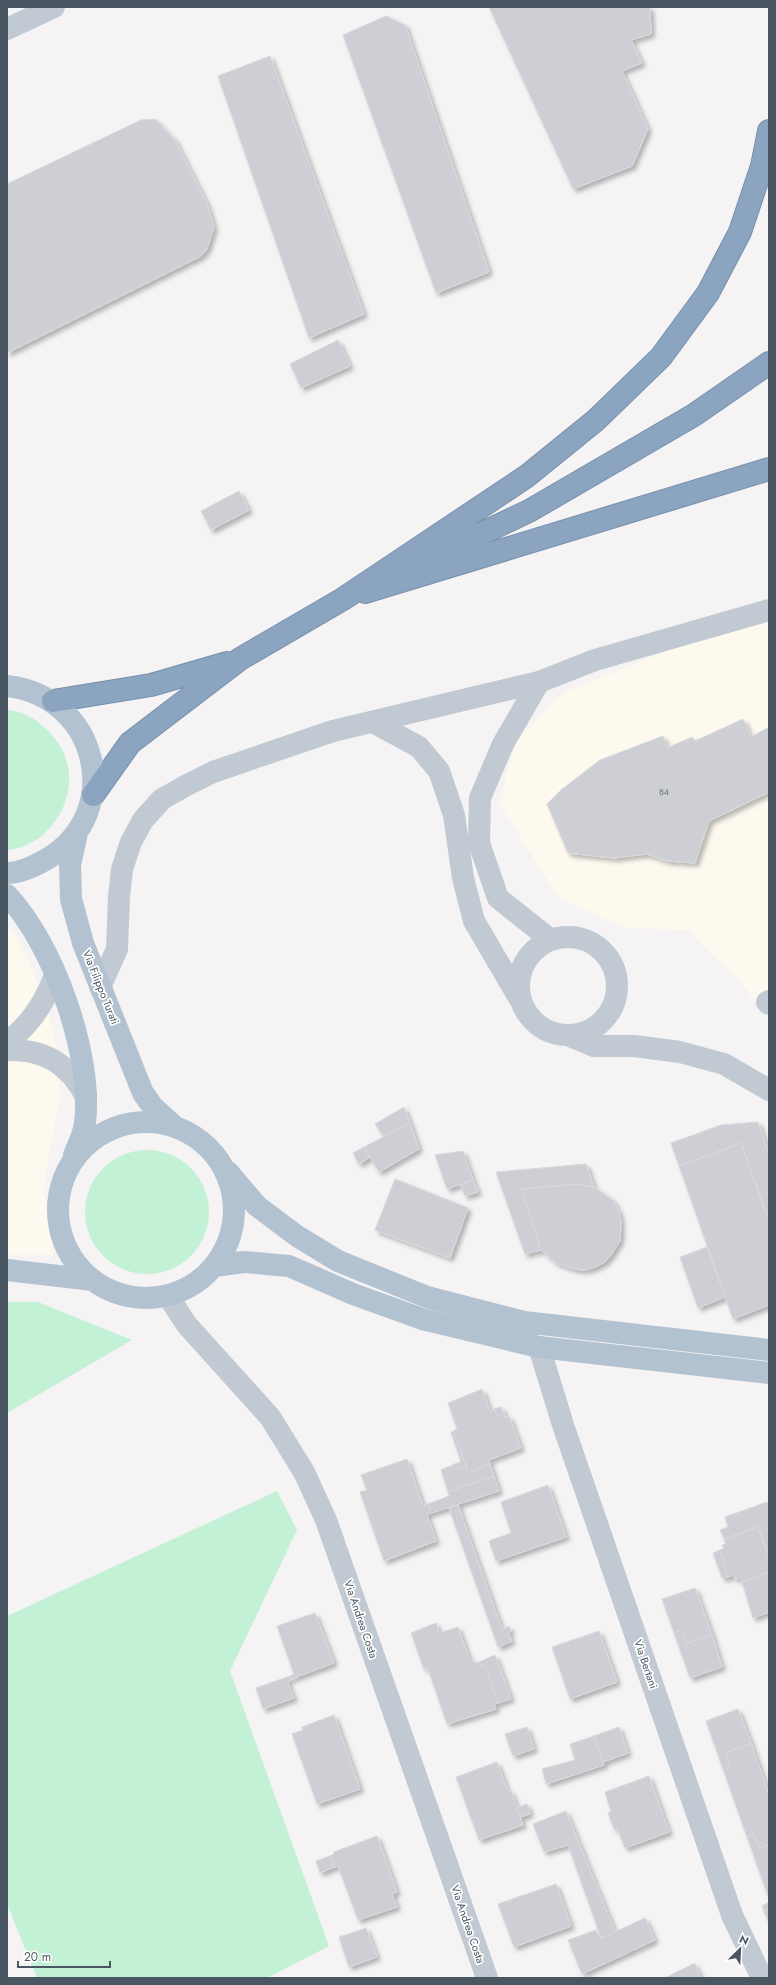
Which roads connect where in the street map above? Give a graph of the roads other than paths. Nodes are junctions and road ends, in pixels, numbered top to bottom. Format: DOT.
graph roads {
  1 [pos="54,7"];
  2 [pos="7,29"];
  3 [pos="769,131"];
  4 [pos="769,363"];
  5 [pos="769,469"];
  6 [pos="343,599"];
  7 [pos="769,610"];
  8 [pos="240,659"];
  9 [pos="539,682"];
  10 [pos="7,686"];
  11 [pos="53,701"];
  12 [pos="373,722"];
  13 [pos="92,795"];
  14 [pos="77,833"];
  15 [pos="7,873"];
  16 [pos="7,895"];
  17 [pos="551,940"];
  18 [pos="55,975"];
  19 [pos="100,987"];
  20 [pos="769,1001"];
  21 [pos="522,1003"];
  22 [pos="769,1004"];
  23 [pos="568,1035"];
  24 [pos="7,1042"];
  25 [pos="7,1050"];
  26 [pos="769,1090"];
  27 [pos="86,1096"];
  28 [pos="175,1127"];
  29 [pos="72,1162"];
  30 [pos="228,1172"];
  31 [pos="215,1266"];
  32 [pos="7,1270"];
  33 [pos="93,1280"];
  34 [pos="168,1296"];
  35 [pos="539,1347"];
  36 [pos="769,1350"];
  37 [pos="769,1373"];
  38 [pos="487,1978"];
  39 [pos="762,1978"];
  1 -- 2 [label="street"];
  3 -- 6 [label="highway"];
  4 -- 6 [label="highway"];
  5 -- 6 [label="highway"];
  6 -- 8 [label="highway"];
  7 -- 9 [label="street"];
  8 -- 11 [label="highway"];
  8 -- 13 [label="highway"];
  9 -- 12 [label="street"];
  9 -- 17 [label="street"];
  10 -- 11 [label="main road"];
  11 -- 13 [label="main road"];
  12 -- 19 [label="street"];
  12 -- 21 [label="street"];
  13 -- 14 [label="main road"];
  14 -- 15 [label="main road"];
  14 -- 19 [label="main road, Via Filippo Turati"];
  16 -- 18 [label="main road"];
  17 -- 21 [label="street"];
  17 -- 23 [label="street"];
  18 -- 24 [label="street"];
  18 -- 27 [label="main road"];
  19 -- 28 [label="main road, Via Filippo Turati"];
  20 -- 22 [label="street"];
  21 -- 23 [label="street"];
  23 -- 26 [label="street"];
  25 -- 27 [label="street"];
  27 -- 29 [label="main road"];
  28 -- 29 [label="main road"];
  28 -- 30 [label="main road"];
  29 -- 33 [label="main road"];
  30 -- 31 [label="main road"];
  30 -- 36 [label="main road"];
  31 -- 34 [label="main road"];
  31 -- 35 [label="main road"];
  32 -- 33 [label="main road"];
  33 -- 34 [label="main road"];
  34 -- 38 [label="street, Via Andrea Costa"];
  35 -- 37 [label="main road"];
  35 -- 39 [label="street, Via Bertani"];
}
